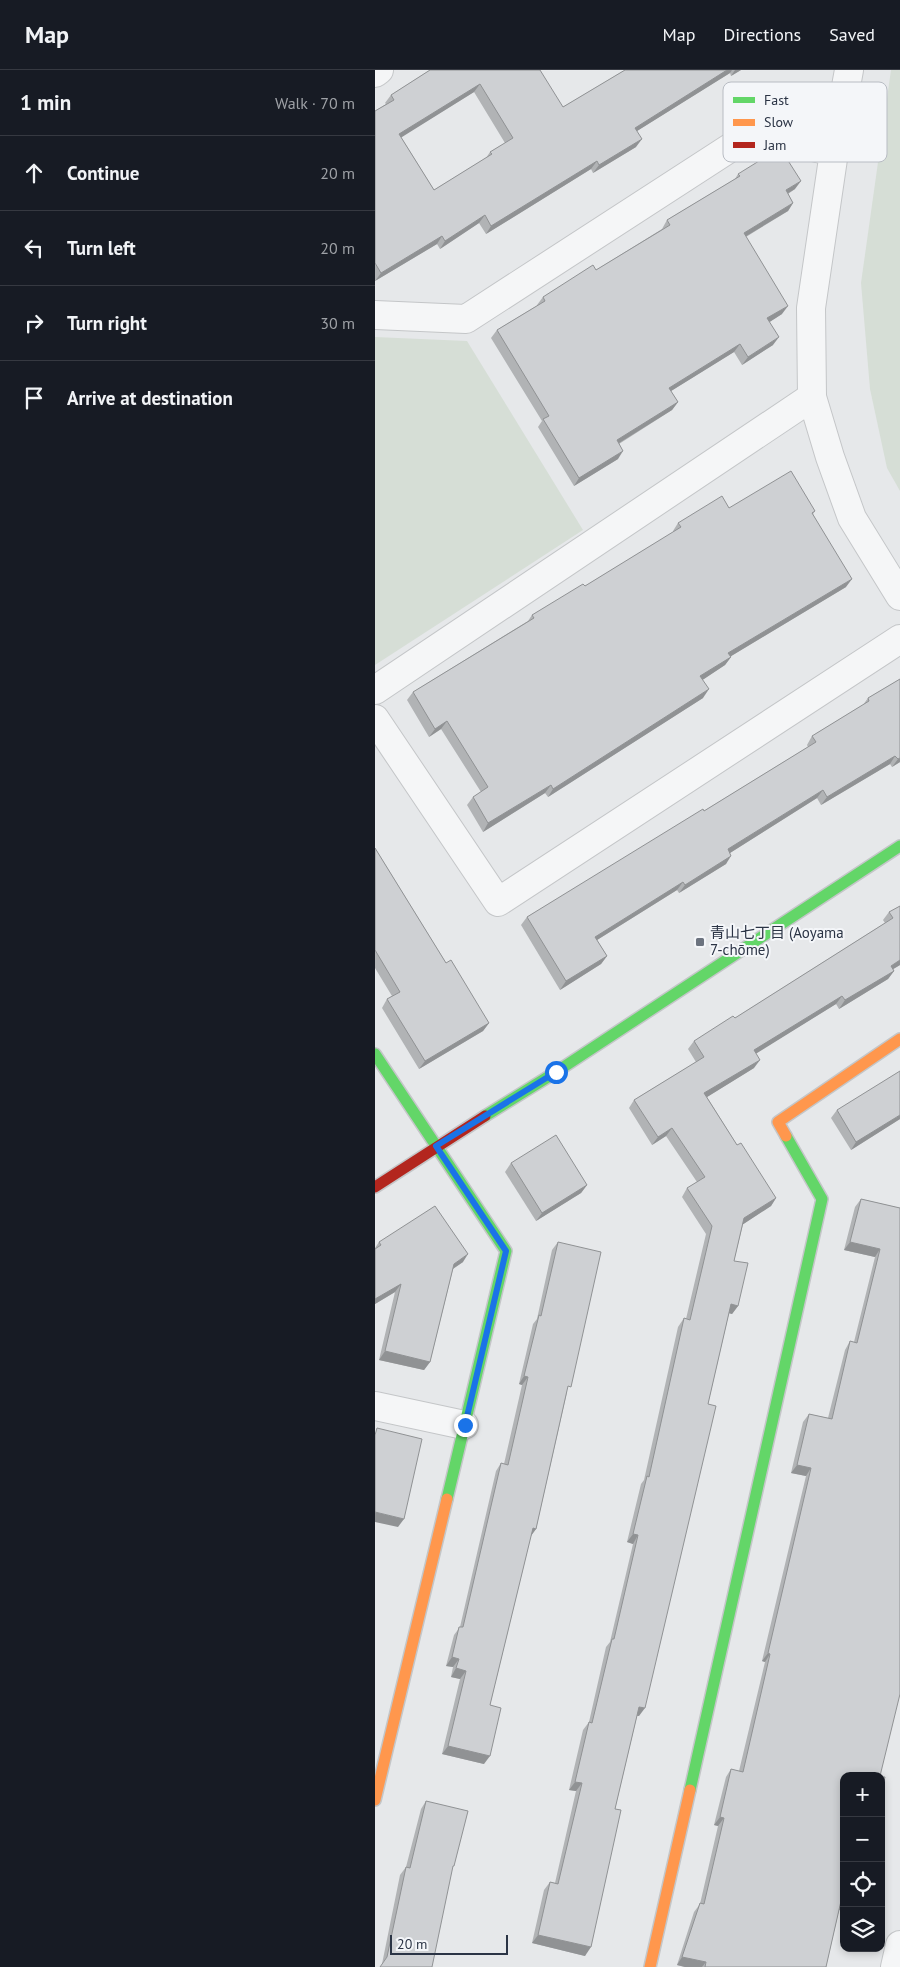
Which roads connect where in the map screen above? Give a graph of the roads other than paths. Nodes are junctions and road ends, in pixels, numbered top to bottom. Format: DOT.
graph roads {
  1 [pos="379,70"];
  2 [pos="375,73"];
  3 [pos="723,152"];
  4 [pos="833,162"];
  5 [pos="375,315"];
  6 [pos="812,397"];
  7 [pos="900,596"];
  8 [pos="900,639"];
  9 [pos="375,690"];
  10 [pos="375,720"];
  11 [pos="900,846"];
  12 [pos="900,1039"];
  13 [pos="375,1054"];
  14 [pos="436,1146"];
  15 [pos="375,1187"];
  16 [pos="375,1406"];
  17 [pos="465,1425"];
  18 [pos="377,1783"];
  19 [pos="900,1945"];
  20 [pos="650,1967"];
  21 [pos="895,1967"];
  1 -- 2 [label="street"];
  3 -- 5 [label="street"];
  4 -- 6 [label="street"];
  6 -- 7 [label="street"];
  6 -- 9 [label="street"];
  8 -- 10 [label="street"];
  11 -- 14 [label="street"];
  12 -- 20 [label="street"];
  13 -- 14 [label="street"];
  14 -- 15 [label="street"];
  14 -- 17 [label="street"];
  16 -- 17 [label="street"];
  17 -- 18 [label="street"];
  19 -- 21 [label="street"];
}
